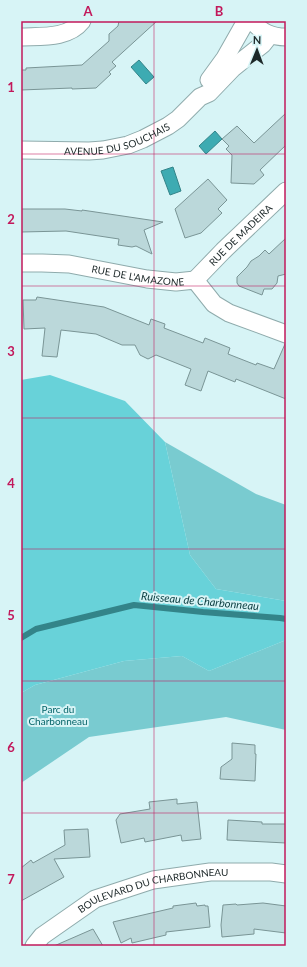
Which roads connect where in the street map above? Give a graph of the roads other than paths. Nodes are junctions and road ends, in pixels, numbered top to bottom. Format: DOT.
graph roads {
  1 [pos="82,21"];
  2 [pos="246,21"];
  3 [pos="253,21"];
  4 [pos="278,36"];
  5 [pos="21,37"];
  6 [pos="200,97"];
  7 [pos="21,150"];
  8 [pos="286,191"];
  9 [pos="21,263"];
  10 [pos="195,280"];
  11 [pos="286,334"];
  12 [pos="286,874"];
  13 [pos="34,946"];
  1 -- 5 [label="street"];
  2 -- 6 [label="street, AVENUE DU SOUCHAIS"];
  3 -- 4 [label="street"];
  4 -- 6 [label="street, AVENUE DU SOUCHAIS"];
  6 -- 7 [label="street, AVENUE DU SOUCHAIS"];
  8 -- 10 [label="street, RUE DE MADEIRA"];
  9 -- 10 [label="street, RUE DE L'AMAZONE"];
  10 -- 11 [label="street, RUE DE L'AMAZONE"];
  12 -- 13 [label="street, BOULEVARD DU CHARBONNEAU"];
}
